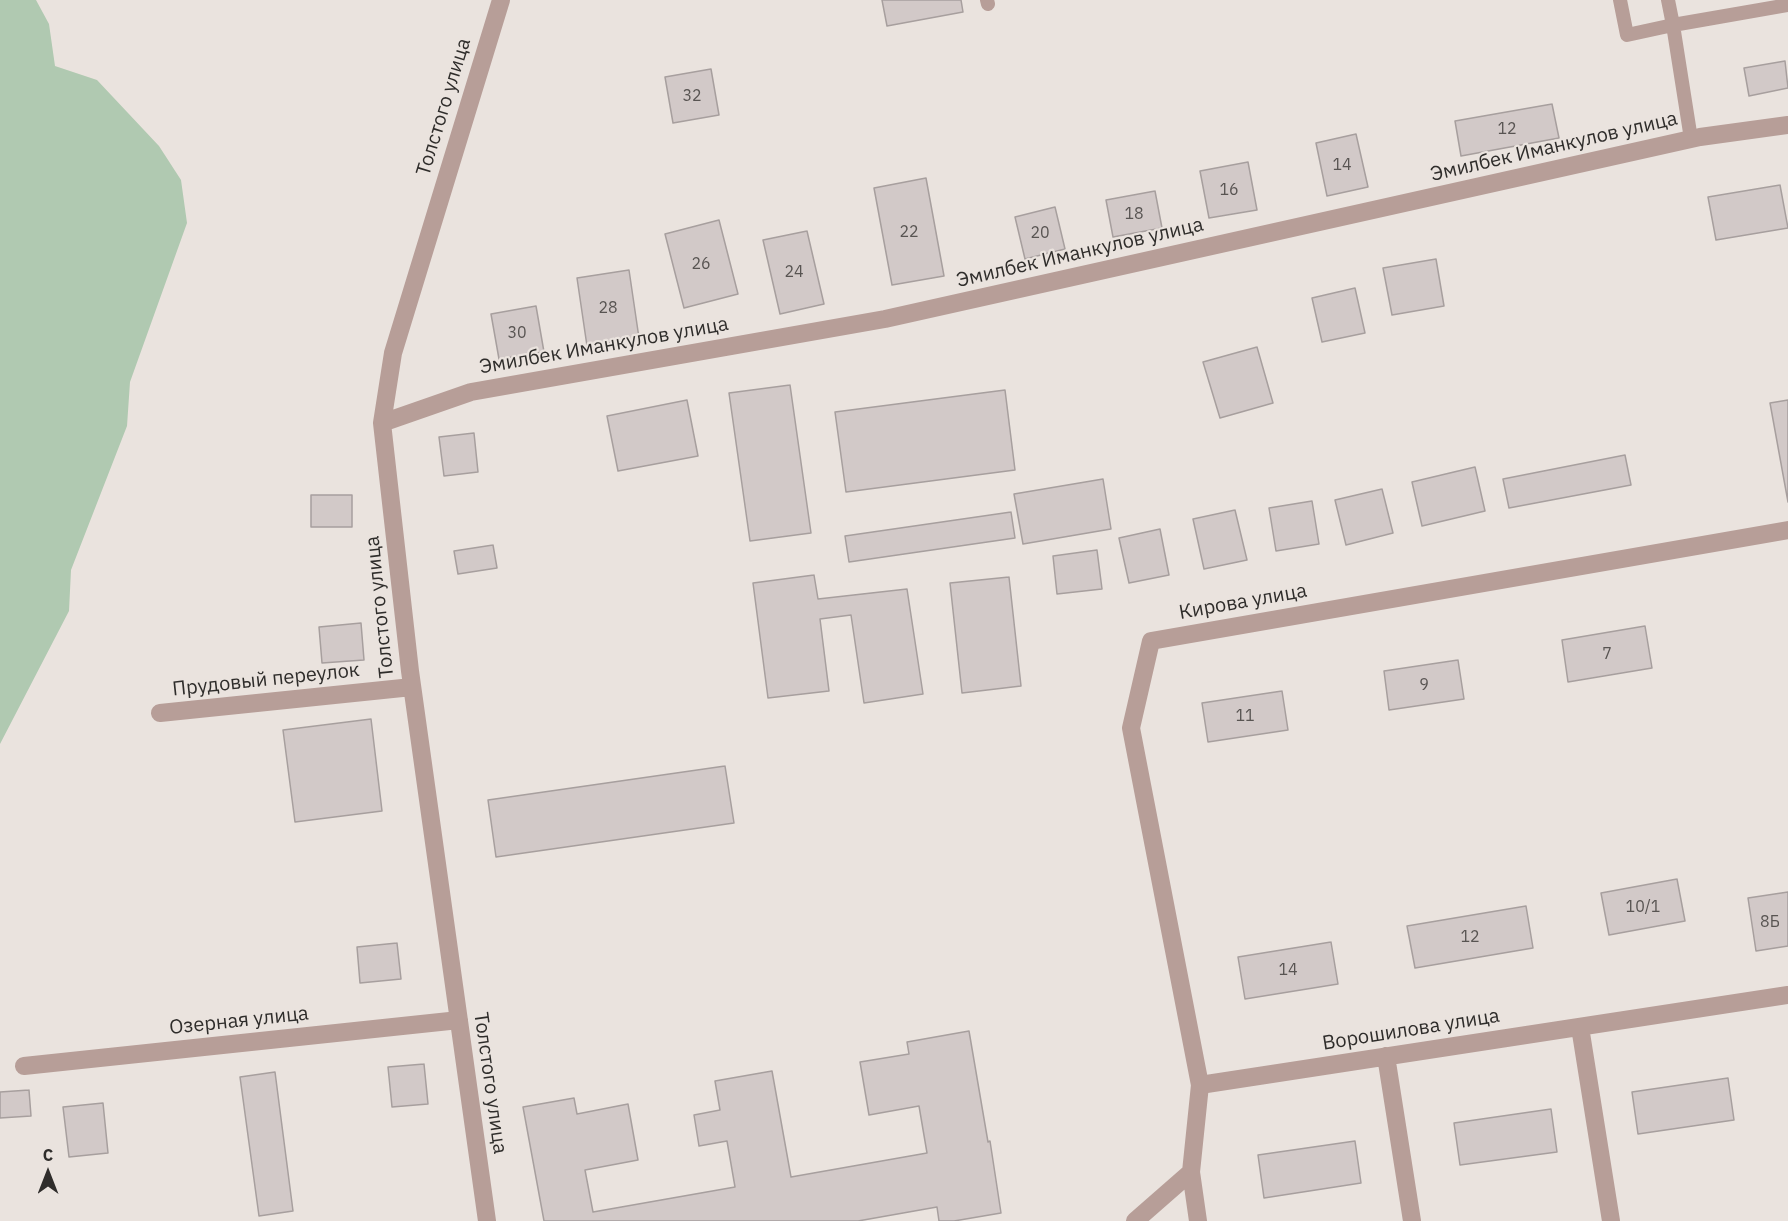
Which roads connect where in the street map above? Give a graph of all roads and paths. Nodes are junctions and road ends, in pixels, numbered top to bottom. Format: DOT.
graph roads {
  1 [pos="501,0"];
  2 [pos="1620,0"];
  3 [pos="1668,0"];
  4 [pos="1788,5"];
  5 [pos="1673,25"];
  6 [pos="1788,125"];
  7 [pos="1691,139"];
  8 [pos="382,423"];
  9 [pos="1788,530"];
  10 [pos="412,687"];
  11 [pos="160,713"];
  12 [pos="1788,995"];
  13 [pos="459,1020"];
  14 [pos="1580,1027"];
  15 [pos="1386,1056"];
  16 [pos="24,1066"];
  17 [pos="1200,1085"];
  18 [pos="1191,1172"];
  19 [pos="487,1221"];
  20 [pos="1135,1221"];
  21 [pos="1198,1221"];
  22 [pos="1412,1221"];
  23 [pos="1611,1221"];
  1 -- 8 [label="street, Толстого улица"];
  2 -- 5 [label="lane"];
  3 -- 5 [label="lane"];
  4 -- 5 [label="lane"];
  5 -- 7 [label="lane"];
  6 -- 7 [label="street, Эмилбек Иманкулов улица"];
  7 -- 8 [label="street, Эмилбек Иманкулов улица"];
  8 -- 10 [label="street, Толстого улица"];
  9 -- 17 [label="street, Кирова улица"];
  10 -- 11 [label="street, Прудовый переулок"];
  10 -- 13 [label="street, Толстого улица"];
  12 -- 14 [label="street, Ворошилова улица"];
  13 -- 16 [label="street, Озерная улица"];
  13 -- 19 [label="street, Толстого улица"];
  14 -- 15 [label="street, Ворошилова улица"];
  14 -- 23 [label="street"];
  15 -- 17 [label="street, Ворошилова улица"];
  15 -- 22 [label="street"];
  17 -- 18 [label="street"];
  18 -- 20 [label="street"];
  18 -- 21 [label="street"];
}
